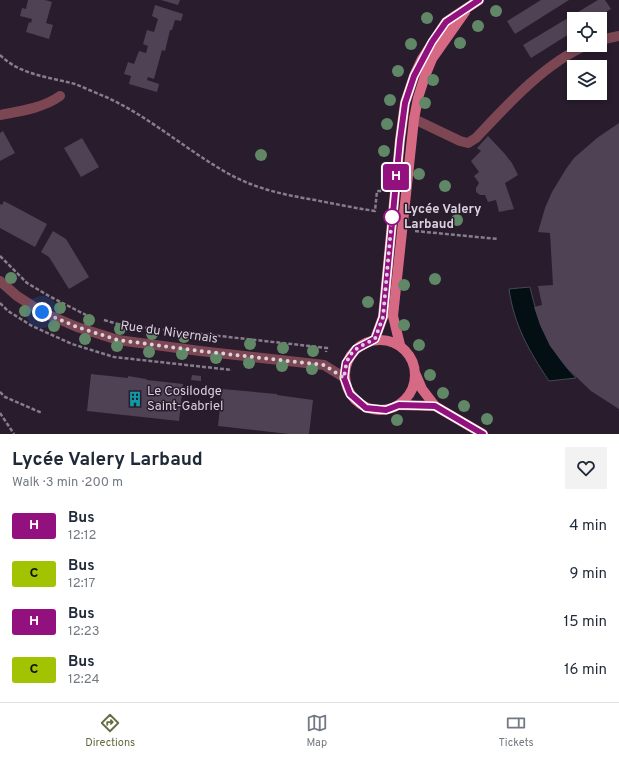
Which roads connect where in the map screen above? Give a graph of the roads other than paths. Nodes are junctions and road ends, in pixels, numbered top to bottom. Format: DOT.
graph roads {
  1 [pos="479,0"];
  2 [pos="467,3"];
  3 [pos="619,36"];
  4 [pos="607,39"];
  5 [pos="575,52"];
  6 [pos="60,96"];
  7 [pos="0,115"];
  8 [pos="414,119"];
  9 [pos="0,281"];
  10 [pos="375,339"];
  11 [pos="400,345"];
  12 [pos="416,375"];
  13 [pos="344,378"];
  14 [pos="399,405"];
  15 [pos="435,406"];
  16 [pos="483,434"];
  1 -- 2 [label="main road"];
  2 -- 8 [label="main road"];
  2 -- 10 [label="main road"];
  3 -- 4 [label="street"];
  5 -- 8 [label="street"];
  6 -- 7 [label="street"];
  8 -- 11 [label="main road"];
  9 -- 13 [label="street, Rue du Nivernais"];
  10 -- 11 [label="main road"];
  10 -- 13 [label="main road"];
  11 -- 12 [label="main road"];
  12 -- 14 [label="main road"];
  12 -- 15 [label="main road"];
  13 -- 14 [label="main road"];
  14 -- 15 [label="main road"];
  15 -- 16 [label="main road"];
}
